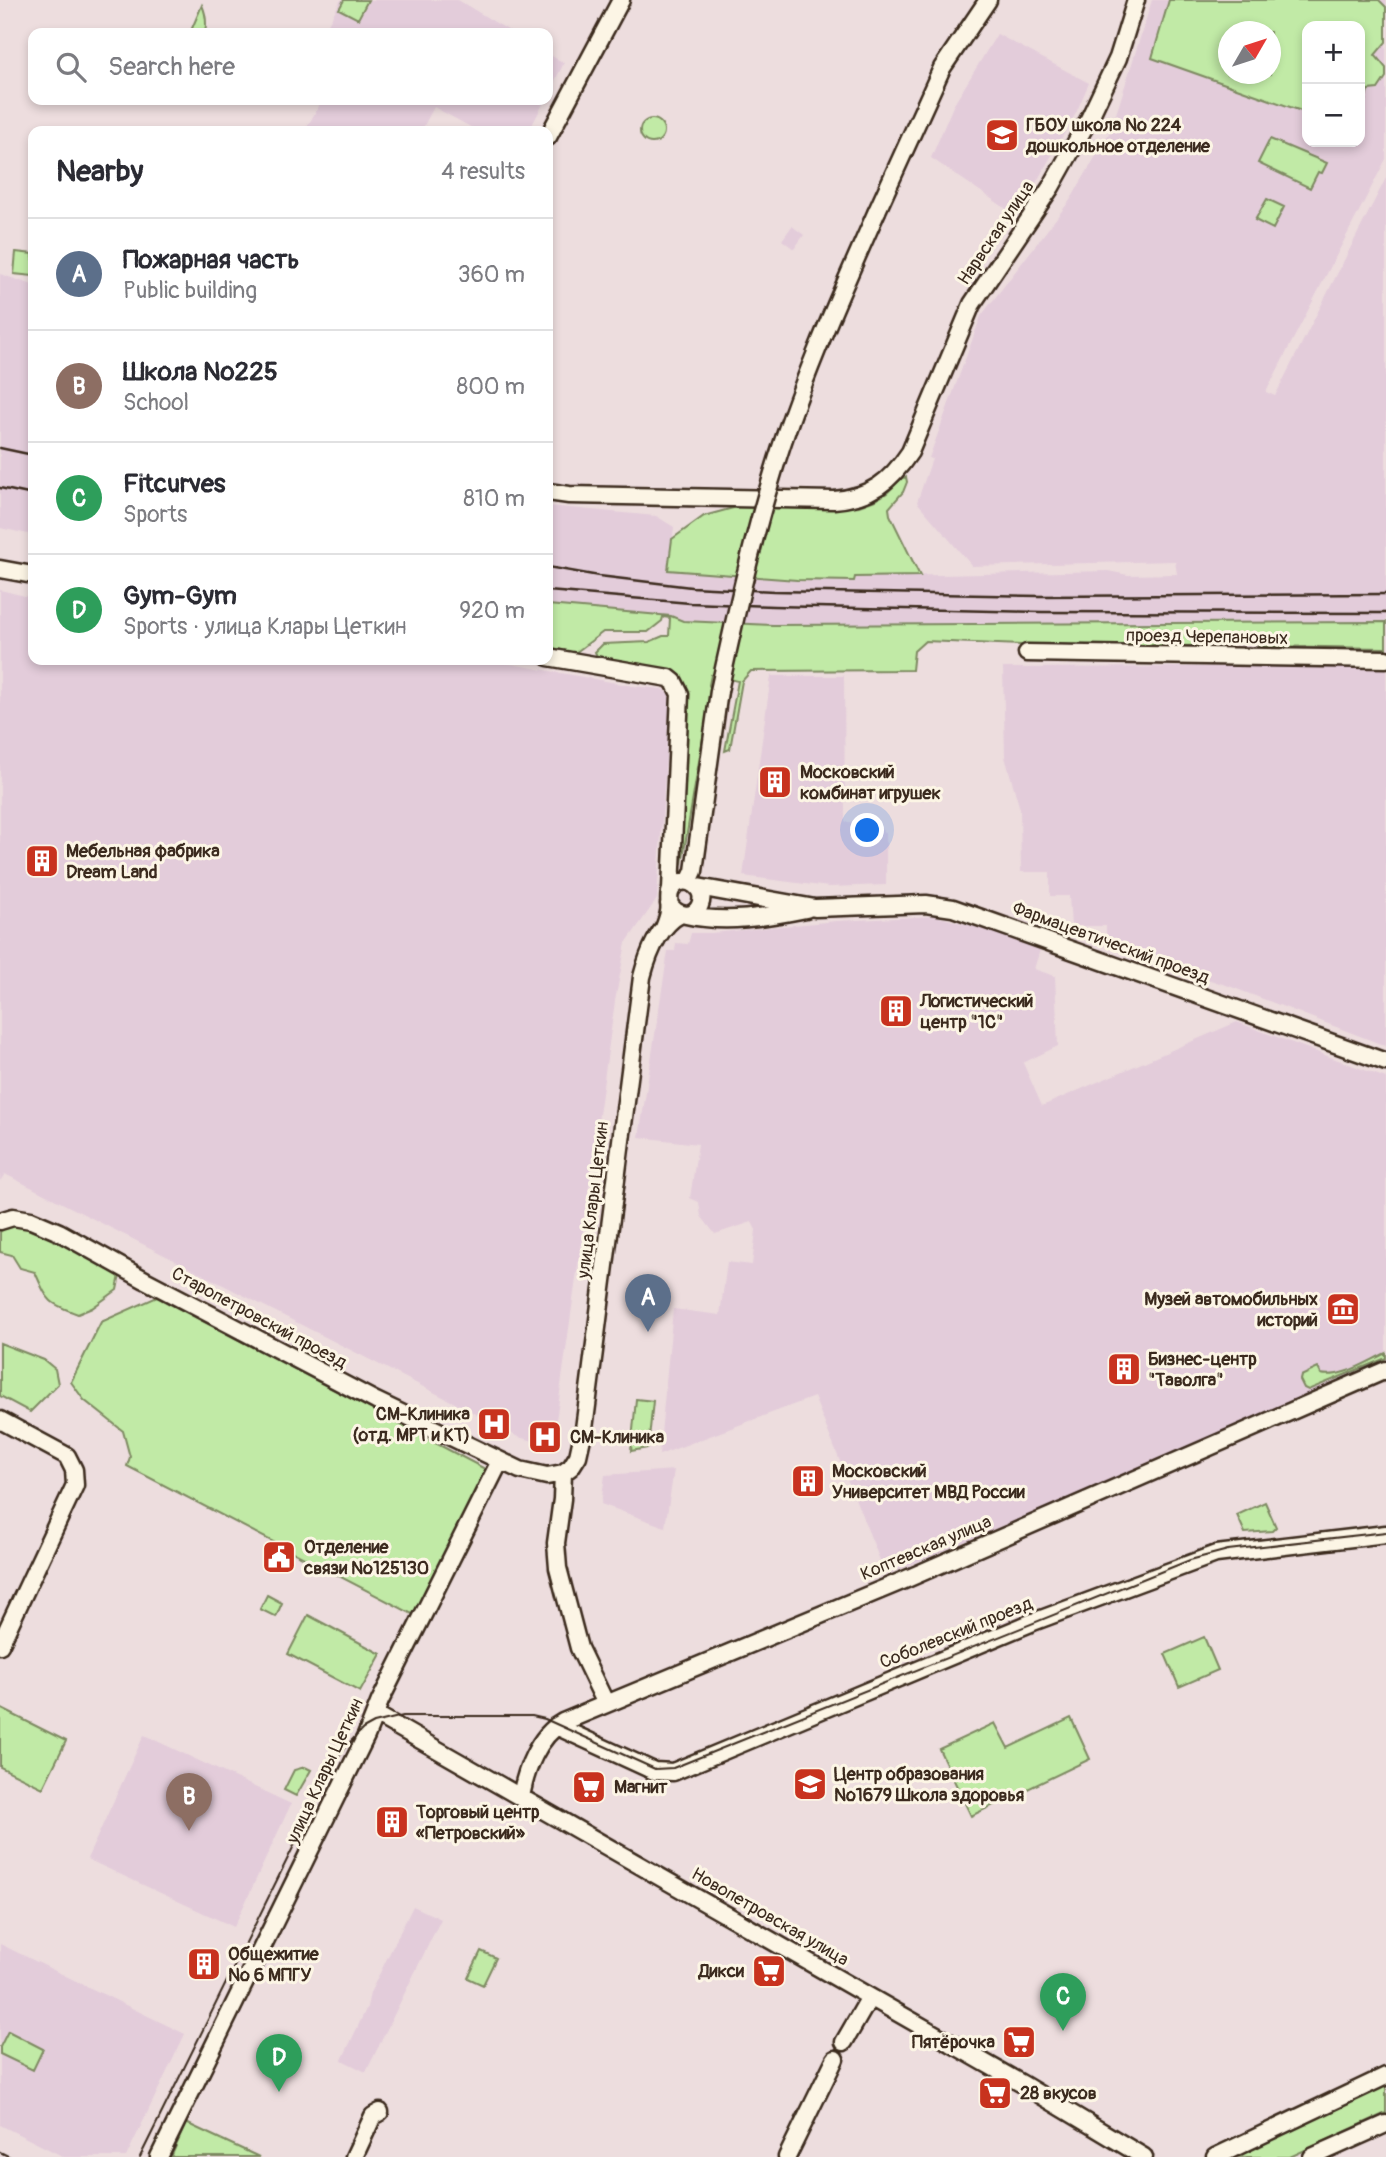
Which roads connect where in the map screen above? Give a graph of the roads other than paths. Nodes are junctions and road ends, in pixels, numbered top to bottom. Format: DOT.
graph roads {
  1 [pos="621,0"];
  2 [pos="988,0"];
  3 [pos="1136,0"];
  4 [pos="553,128"];
  5 [pos="553,493"];
  6 [pos="0,569"];
  7 [pos="28,574"];
  8 [pos="1027,653"];
  9 [pos="553,658"];
  10 [pos="1386,659"];
  11 [pos="694,885"];
  12 [pos="677,906"];
  13 [pos="815,908"];
  14 [pos="708,920"];
  15 [pos="652,946"];
  16 [pos="1386,1062"];
  17 [pos="0,1221"];
  18 [pos="1386,1370"];
  19 [pos="0,1420"];
  20 [pos="500,1461"];
  21 [pos="563,1473"];
  22 [pos="1386,1534"];
  23 [pos="0,1645"];
  24 [pos="606,1704"];
  25 [pos="375,1714"];
  26 [pos="555,1726"];
  27 [pos="520,1798"];
  28 [pos="870,1997"];
  29 [pos="844,2042"];
  30 [pos="835,2059"];
  31 [pos="1386,2076"];
  32 [pos="380,2112"];
  33 [pos="1386,2124"];
  34 [pos="159,2157"];
  35 [pos="354,2157"];
  36 [pos="788,2157"];
  37 [pos="1144,2157"];
  38 [pos="1215,2157"];
  39 [pos="1312,2157"];
  1 -- 4 [label="street"];
  2 -- 11 [label="street, bridge"];
  3 -- 5 [label="street, Нарвская улица"];
  6 -- 7 [label="street"];
  8 -- 10 [label="street, проезд Черепановых"];
  9 -- 12 [label="street"];
  11 -- 12 [label="street"];
  11 -- 12 [label="street"];
  11 -- 13 [label="street, Фармацевтический проезд"];
  12 -- 14 [label="street, Фармацевтический проезд"];
  12 -- 15 [label="street, улица Клары Цеткин"];
  13 -- 14 [label="street, Фармацевтический проезд"];
  13 -- 16 [label="street, Фармацевтический проезд"];
  14 -- 15 [label="street, Фармацевтический проезд"];
  15 -- 21 [label="street, улица Клары Цеткин"];
  17 -- 20 [label="street, Старопетровский проезд"];
  18 -- 24 [label="street, Коптевская улица"];
  19 -- 23 [label="street"];
  20 -- 21 [label="street"];
  20 -- 25 [label="street, улица Клары Цеткин"];
  21 -- 24 [label="street, улица Клары Цеткин"];
  22 -- 26 [label="street, Соболевский проезд"];
  24 -- 26 [label="street, Коптевская улица"];
  25 -- 27 [label="street, Новопетровская улица"];
  25 -- 34 [label="street, улица Клары Цеткин"];
  26 -- 27 [label="street"];
  27 -- 28 [label="street, Новопетровская улица"];
  28 -- 29 [label="street"];
  28 -- 37 [label="street, Новопетровская улица"];
  30 -- 36 [label="street"];
  31 -- 38 [label="street"];
  32 -- 35 [label="street"];
  33 -- 39 [label="street"];
}
